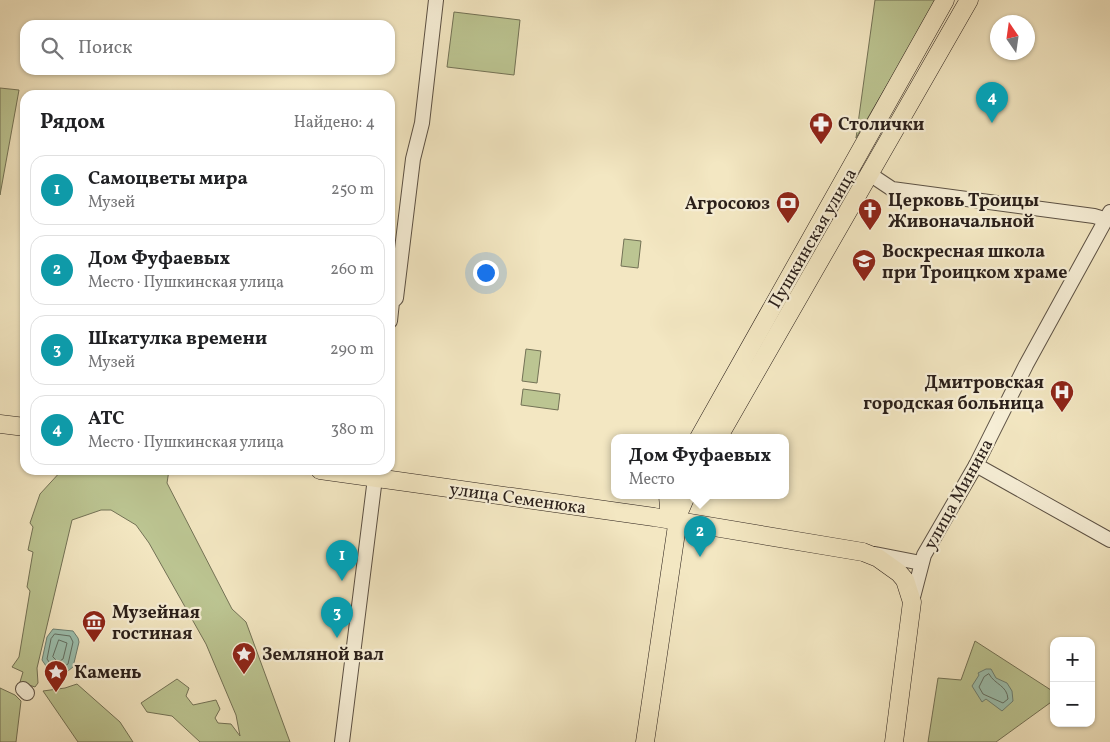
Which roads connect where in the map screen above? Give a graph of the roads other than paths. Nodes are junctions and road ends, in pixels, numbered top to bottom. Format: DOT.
graph roads {
  1 [pos="436,0"];
  2 [pos="945,0"];
  3 [pos="969,0"];
  4 [pos="924,38"];
  5 [pos="941,48"];
  6 [pos="868,173"];
  7 [pos="1107,216"];
  8 [pos="395,299"];
  9 [pos="0,424"];
  10 [pos="20,426"];
  11 [pos="700,434"];
  12 [pos="720,434"];
  13 [pos="976,465"];
  14 [pos="376,475"];
  15 [pos="382,475"];
  16 [pos="665,499"];
  17 [pos="668,499"];
  18 [pos="684,499"];
  19 [pos="654,517"];
  20 [pos="678,521"];
  21 [pos="1110,540"];
  22 [pos="863,552"];
  23 [pos="920,563"];
  24 [pos="912,602"];
  25 [pos="342,742"];
  26 [pos="645,742"];
  27 [pos="894,742"];
  1 -- 8 [label="street"];
  2 -- 4 [label="main road, Пушкинская улица"];
  3 -- 5 [label="main road, Пушкинская улица"];
  4 -- 5 [label="main road"];
  4 -- 11 [label="main road, Пушкинская улица"];
  5 -- 6 [label="main road, Пушкинская улица"];
  6 -- 7 [label="street"];
  6 -- 12 [label="main road, Пушкинская улица"];
  7 -- 13 [label="street, улица Минина"];
  9 -- 10 [label="main road"];
  13 -- 21 [label="street"];
  13 -- 23 [label="street, улица Минина"];
  14 -- 25 [label="street"];
  15 -- 19 [label="main road, улица Семенюка"];
  16 -- 19 [label="main road"];
  17 -- 20 [label="main road"];
  18 -- 20 [label="main road"];
  19 -- 20 [label="main road, улица Семенюка"];
  20 -- 22 [label="main road, улица Семенюка"];
  20 -- 26 [label="main road"];
  22 -- 23 [label="street, улица Семенюка"];
  22 -- 24 [label="main road, улица Семенюка"];
  23 -- 24 [label="street, улица Минина"];
  24 -- 27 [label="main road, улица Минина"];
}
